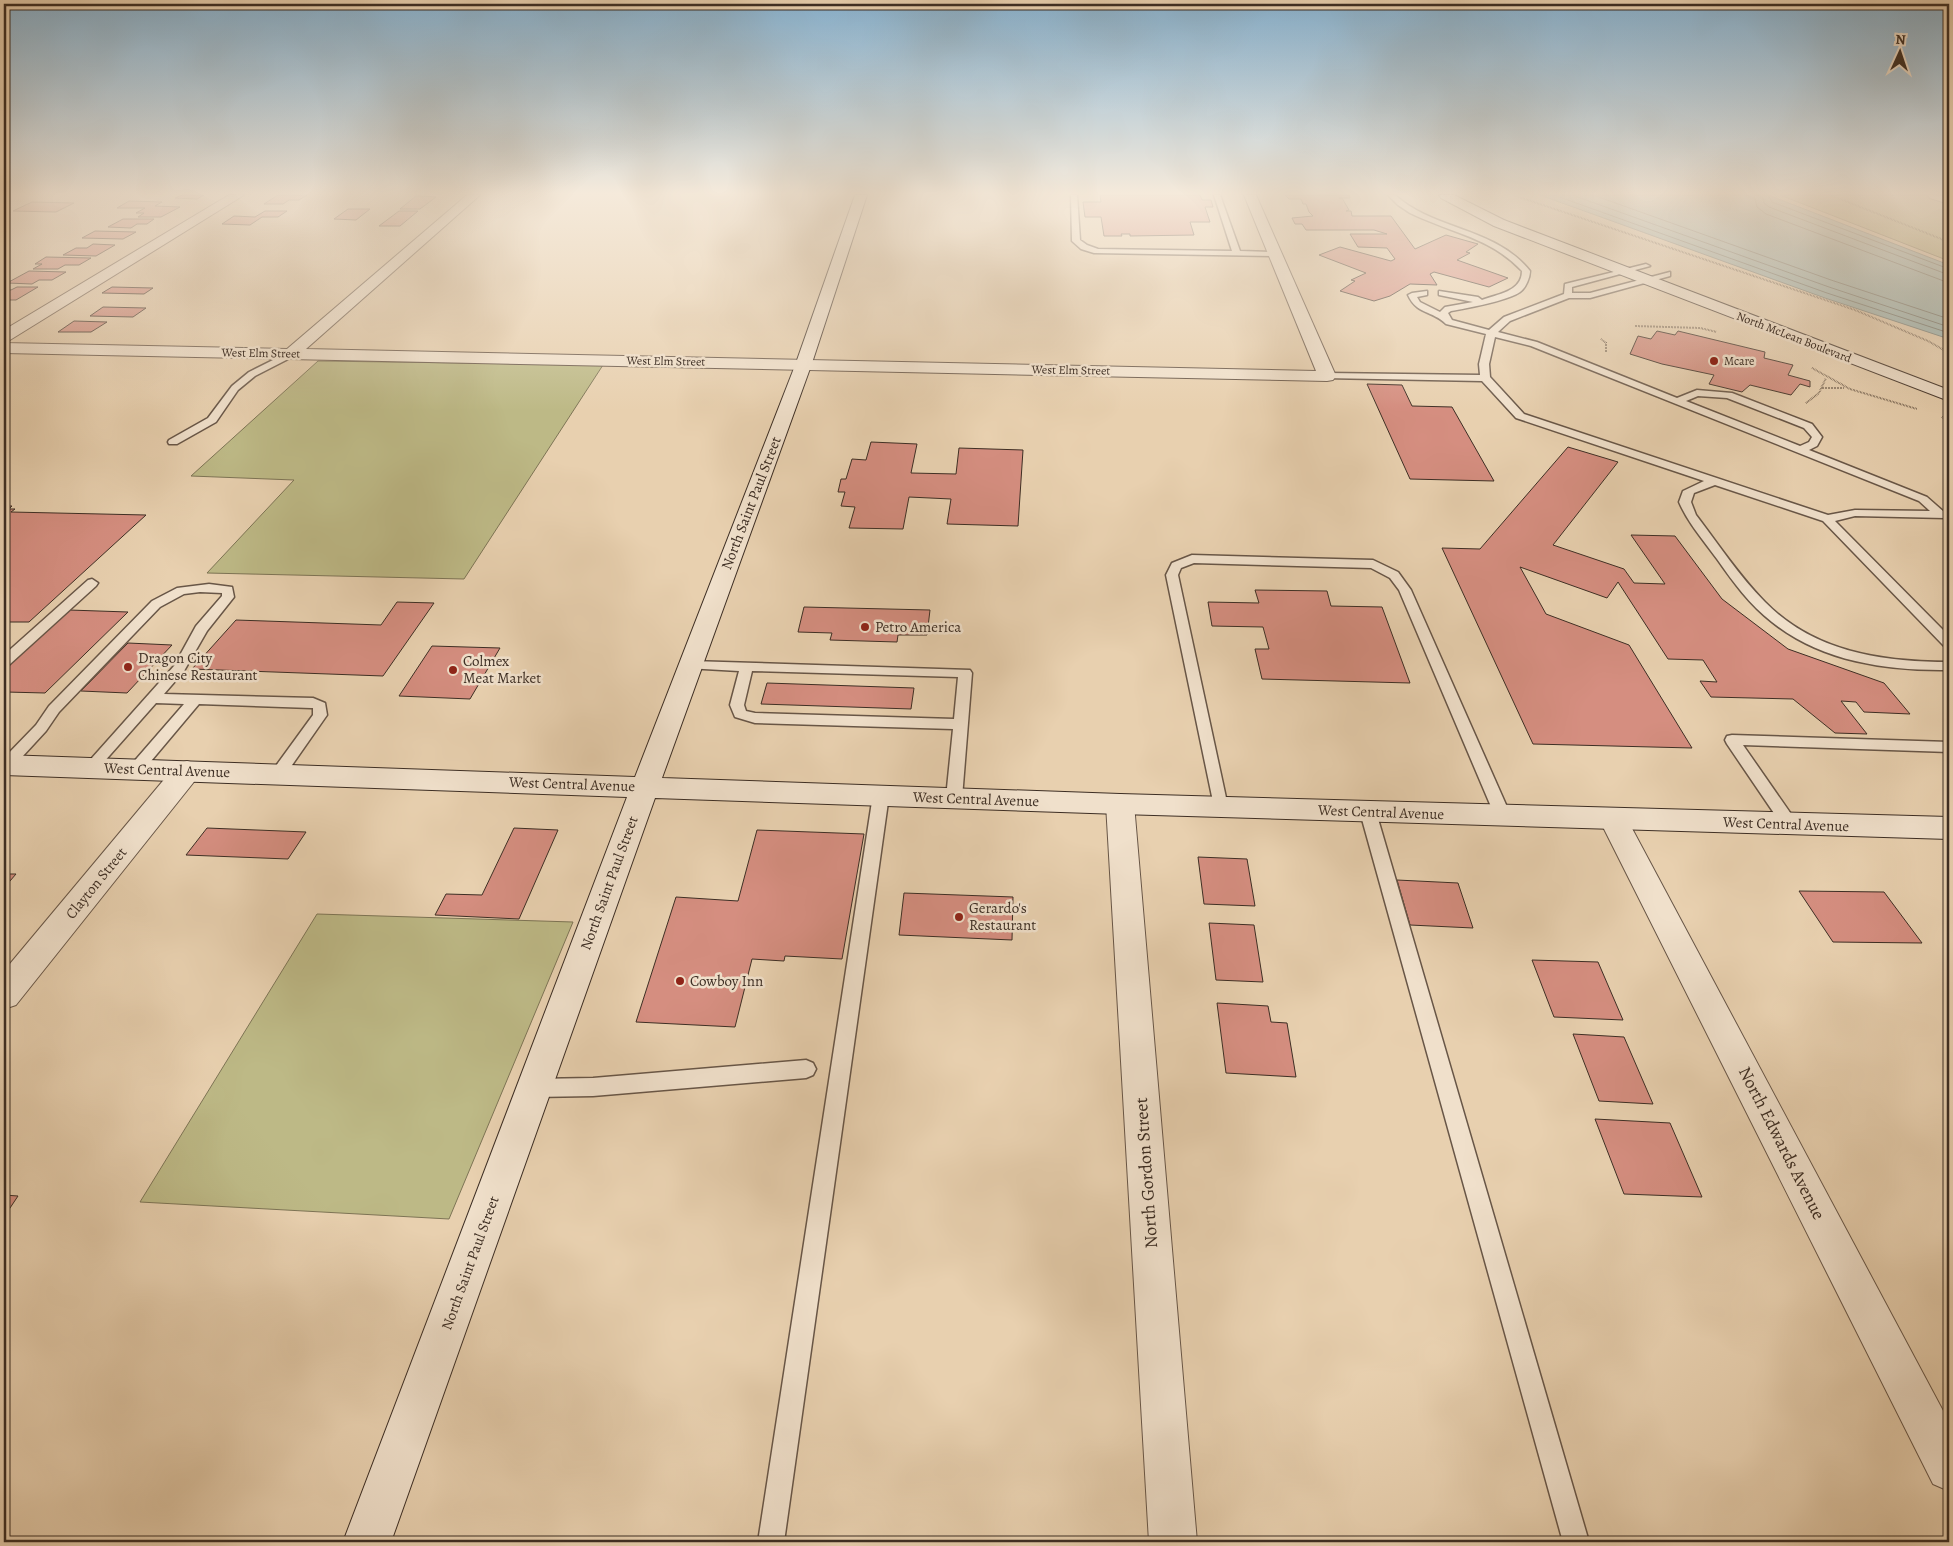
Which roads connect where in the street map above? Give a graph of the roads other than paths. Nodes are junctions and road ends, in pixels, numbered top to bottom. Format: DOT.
graph roads {
  1 [pos="119,267"];
  2 [pos="391,267"];
  3 [pos="837,267"];
  4 [pos="1281,267"];
  5 [pos="1522,267"];
  6 [pos="1612,267"];
  7 [pos="1632,267"];
  8 [pos="1624,272"];
  9 [pos="1646,273"];
  10 [pos="1424,293"];
  11 [pos="1442,293"];
  12 [pos="1568,295"];
  13 [pos="1484,302"];
  14 [pos="1445,318"];
  15 [pos="1491,333"];
  16 [pos="4,337"];
  17 [pos="4,348"];
  18 [pos="291,354"];
  19 [pos="804,363"];
  20 [pos="1327,376"];
  21 [pos="1485,378"];
  22 [pos="1949,380"];
  23 [pos="1949,396"];
  24 [pos="1678,402"];
  25 [pos="173,442"];
  26 [pos="1800,450"];
  27 [pos="1715,481"];
  28 [pos="1945,515"];
  29 [pos="1827,519"];
  30 [pos="92,583"];
  31 [pos="1949,642"];
  32 [pos="4,662"];
  33 [pos="691,665"];
  34 [pos="747,666"];
  35 [pos="1949,666"];
  36 [pos="152,698"];
  37 [pos="195,700"];
  38 [pos="961,724"];
  39 [pos="1949,747"];
  40 [pos="5,765"];
  41 [pos="90,768"];
  42 [pos="136,770"];
  43 [pos="187,771"];
  44 [pos="278,774"];
  45 [pos="645,787"];
  46 [pos="881,795"];
  47 [pos="954,798"];
  48 [pos="1120,804"];
  49 [pos="1220,807"];
  50 [pos="1368,812"];
  51 [pos="1504,816"];
  52 [pos="1612,819"];
  53 [pos="1790,824"];
  54 [pos="1949,828"];
  55 [pos="4,995"];
  56 [pos="806,1069"];
  57 [pos="534,1088"];
  58 [pos="1949,1468"];
  59 [pos="367,1542"];
  60 [pos="771,1542"];
  61 [pos="1173,1542"];
  62 [pos="1576,1542"];
  1 -- 16 [label="street"];
  2 -- 18 [label="street"];
  3 -- 19 [label="street, North Saint Paul Street"];
  4 -- 20 [label="street"];
  5 -- 13 [label="lane"];
  6 -- 8 [label="street, North McLean Boulevard"];
  7 -- 9 [label="street, North McLean Boulevard"];
  8 -- 9 [label="street, North McLean Boulevard"];
  8 -- 12 [label="lane"];
  9 -- 12 [label="lane"];
  9 -- 22 [label="street, North McLean Boulevard"];
  9 -- 23 [label="street, North McLean Boulevard"];
  10 -- 14 [label="lane"];
  11 -- 13 [label="lane"];
  12 -- 15 [label="lane"];
  13 -- 14 [label="lane"];
  14 -- 15 [label="lane"];
  15 -- 21 [label="lane"];
  15 -- 24 [label="lane"];
  17 -- 18 [label="street, West Elm Street"];
  18 -- 19 [label="street, West Elm Street"];
  18 -- 25 [label="lane"];
  19 -- 20 [label="street, West Elm Street"];
  19 -- 33 [label="street, North Saint Paul Street"];
  20 -- 21 [label="lane"];
  21 -- 27 [label="lane"];
  24 -- 26 [label="lane"];
  24 -- 26 [label="lane"];
  26 -- 28 [label="lane"];
  27 -- 29 [label="lane"];
  27 -- 35 [label="lane"];
  28 -- 29 [label="lane"];
  29 -- 31 [label="lane"];
  30 -- 32 [label="lane"];
  33 -- 34 [label="lane"];
  33 -- 45 [label="street, North Saint Paul Street"];
  34 -- 38 [label="lane"];
  34 -- 38 [label="lane"];
  36 -- 37 [label="lane"];
  36 -- 40 [label="lane"];
  36 -- 41 [label="lane"];
  37 -- 42 [label="lane"];
  37 -- 44 [label="lane"];
  38 -- 47 [label="lane"];
  39 -- 53 [label="lane"];
  40 -- 41 [label="street, West Central Avenue"];
  41 -- 42 [label="street, West Central Avenue"];
  42 -- 43 [label="street, West Central Avenue"];
  43 -- 44 [label="street, West Central Avenue"];
  43 -- 55 [label="street, Clayton Street"];
  44 -- 45 [label="street, West Central Avenue"];
  45 -- 46 [label="street, West Central Avenue"];
  45 -- 57 [label="street, North Saint Paul Street"];
  46 -- 47 [label="street, West Central Avenue"];
  46 -- 60 [label="lane"];
  47 -- 48 [label="street, West Central Avenue"];
  48 -- 49 [label="street, West Central Avenue"];
  48 -- 61 [label="street, North Gordon Street"];
  49 -- 50 [label="street, West Central Avenue"];
  49 -- 51 [label="lane"];
  50 -- 51 [label="street, West Central Avenue"];
  50 -- 62 [label="lane"];
  51 -- 52 [label="street, West Central Avenue"];
  52 -- 53 [label="street, West Central Avenue"];
  52 -- 58 [label="street, North Edwards Avenue"];
  53 -- 54 [label="street, West Central Avenue"];
  56 -- 57 [label="lane"];
  57 -- 59 [label="street, North Saint Paul Street"];
}
